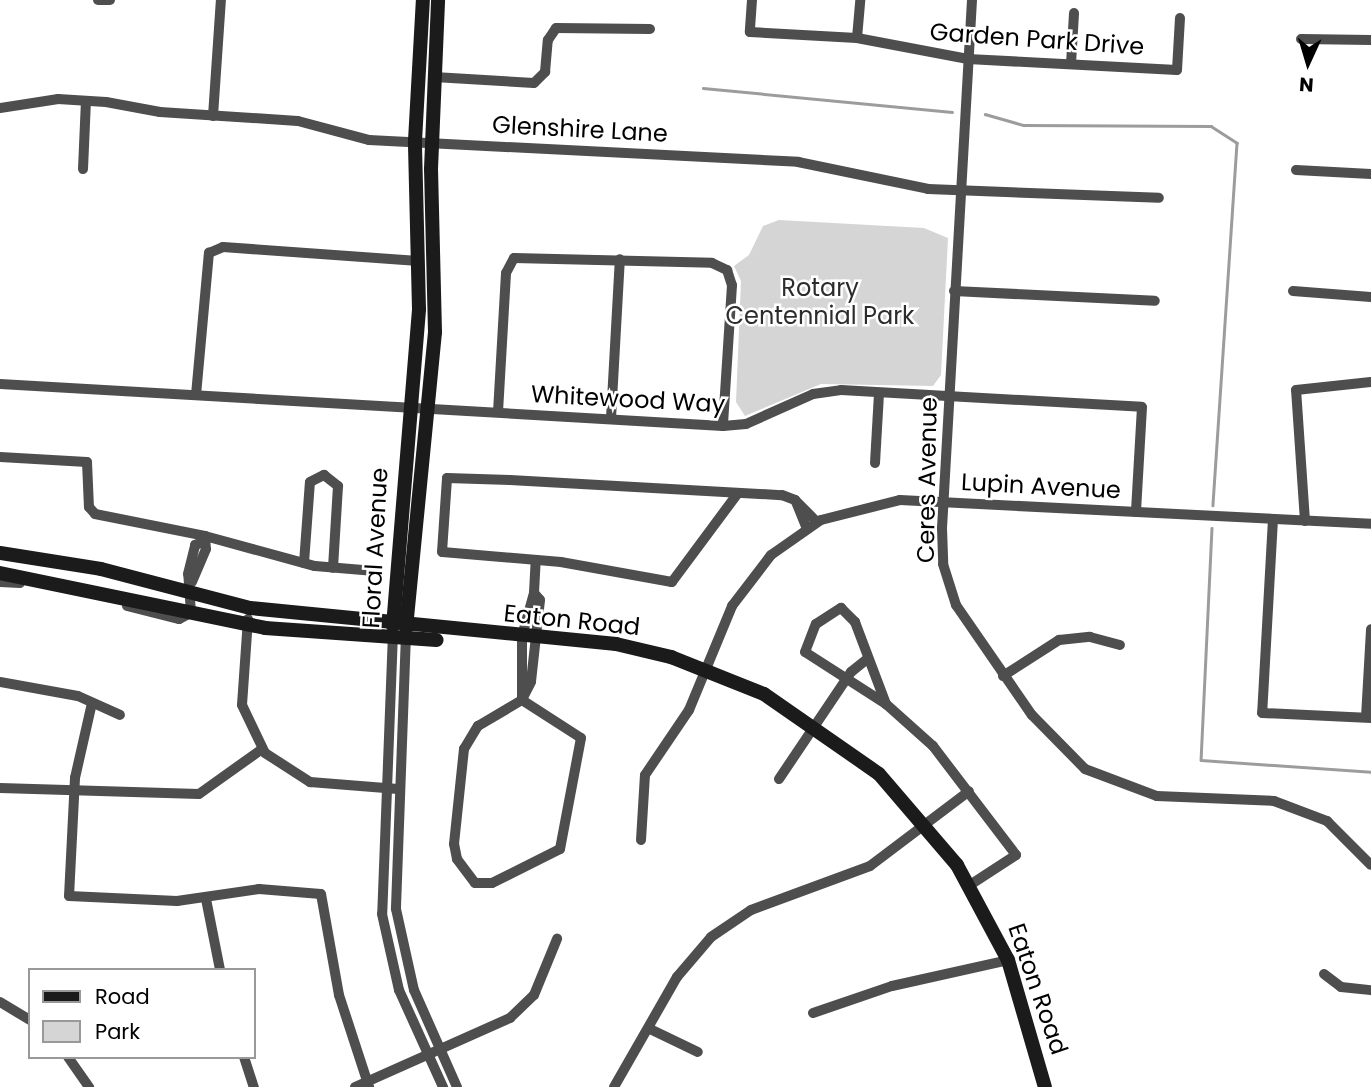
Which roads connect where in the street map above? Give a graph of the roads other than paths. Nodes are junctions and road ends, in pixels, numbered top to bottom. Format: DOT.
graph roads {
  1 [pos="98,0"];
  2 [pos="110,0"];
  3 [pos="221,0"];
  4 [pos="423,0"];
  5 [pos="438,0"];
  6 [pos="752,0"];
  7 [pos="860,0"];
  8 [pos="972,0"];
  9 [pos="1074,13"];
  10 [pos="1180,18"];
  11 [pos="650,29"];
  12 [pos="857,38"];
  13 [pos="1301,39"];
  14 [pos="1371,40"];
  15 [pos="968,59"];
  16 [pos="1071,64"];
  17 [pos="435,77"];
  18 [pos="86,101"];
  19 [pos="0,108"];
  20 [pos="214,116"];
  21 [pos="415,141"];
  22 [pos="431,142"];
  23 [pos="83,169"];
  24 [pos="1296,170"];
  25 [pos="1371,174"];
  26 [pos="960,191"];
  27 [pos="1159,198"];
  28 [pos="620,259"];
  29 [pos="419,261"];
  30 [pos="954,291"];
  31 [pos="1293,291"];
  32 [pos="1371,297"];
  33 [pos="1155,301"];
  34 [pos="1371,382"];
  35 [pos="0,384"];
  36 [pos="879,393"];
  37 [pos="197,395"];
  38 [pos="949,397"];
  39 [pos="409,408"];
  40 [pos="426,410"];
  41 [pos="498,412"];
  42 [pos="611,418"];
  43 [pos="723,426"];
  44 [pos="0,457"];
  45 [pos="876,463"];
  46 [pos="738,493"];
  47 [pos="795,500"];
  48 [pos="943,501"];
  49 [pos="1136,512"];
  50 [pos="1273,519"];
  51 [pos="1305,521"];
  52 [pos="817,522"];
  53 [pos="1371,524"];
  54 [pos="807,529"];
  55 [pos="204,539"];
  56 [pos="0,553"];
  57 [pos="536,560"];
  58 [pos="304,563"];
  59 [pos="333,568"];
  60 [pos="375,571"];
  61 [pos="0,573"];
  62 [pos="0,582"];
  63 [pos="192,587"];
  64 [pos="250,608"];
  65 [pos="191,613"];
  66 [pos="247,625"];
  67 [pos="1371,629"];
  68 [pos="399,633"];
  69 [pos="528,640"];
  70 [pos="1120,645"];
  71 [pos="867,659"];
  72 [pos="705,673"];
  73 [pos="1003,676"];
  74 [pos="846,679"];
  75 [pos="0,682"];
  76 [pos="522,700"];
  77 [pos="92,703"];
  78 [pos="886,704"];
  79 [pos="120,715"];
  80 [pos="1369,717"];
  81 [pos="812,728"];
  82 [pos="262,749"];
  83 [pos="779,779"];
  84 [pos="0,788"];
  85 [pos="383,789"];
  86 [pos="398,789"];
  87 [pos="969,792"];
  88 [pos="74,793"];
  89 [pos="923,828"];
  90 [pos="641,840"];
  91 [pos="1371,865"];
  92 [pos="970,886"];
  93 [pos="206,899"];
  94 [pos="557,939"];
  95 [pos="1004,962"];
  96 [pos="220,968"];
  97 [pos="1324,974"];
  98 [pos="1371,990"];
  99 [pos="0,1002"];
  100 [pos="813,1013"];
  101 [pos="28,1019"];
  102 [pos="650,1029"];
  103 [pos="439,1050"];
  104 [pos="698,1052"];
  105 [pos="428,1055"];
  106 [pos="69,1059"];
  107 [pos="245,1059"];
  108 [pos="367,1084"];
  109 [pos="89,1087"];
  110 [pos="254,1087"];
  111 [pos="355,1087"];
  112 [pos="443,1087"];
  113 [pos="457,1087"];
  114 [pos="614,1087"];
  115 [pos="1037,1087"];
  116 [pos="1045,1087"];
  1 -- 2 [label="street"];
  3 -- 20 [label="street"];
  4 -- 21 [label="street, Floral Avenue"];
  5 -- 17 [label="street, Floral Avenue"];
  6 -- 12 [label="street, Garden Park Drive"];
  7 -- 12 [label="street"];
  8 -- 15 [label="street, Ceres Avenue"];
  9 -- 16 [label="street"];
  10 -- 16 [label="street, Garden Park Drive"];
  11 -- 17 [label="street"];
  12 -- 15 [label="street, Garden Park Drive"];
  13 -- 14 [label="street"];
  15 -- 16 [label="street, Garden Park Drive"];
  15 -- 26 [label="street, Ceres Avenue"];
  17 -- 22 [label="street, Floral Avenue"];
  18 -- 19 [label="street, Glenshire Lane"];
  18 -- 20 [label="street, Glenshire Lane"];
  18 -- 23 [label="street"];
  20 -- 21 [label="street, Glenshire Lane"];
  21 -- 22 [label="street, Glenshire Lane"];
  21 -- 29 [label="street, Floral Avenue"];
  22 -- 26 [label="street, Glenshire Lane"];
  22 -- 40 [label="street, Floral Avenue"];
  24 -- 25 [label="street"];
  26 -- 27 [label="street, Glenshire Lane"];
  26 -- 30 [label="street, Ceres Avenue"];
  28 -- 41 [label="street"];
  28 -- 42 [label="street"];
  28 -- 43 [label="street"];
  29 -- 37 [label="street"];
  29 -- 39 [label="street, Floral Avenue"];
  30 -- 33 [label="street"];
  30 -- 38 [label="street, Ceres Avenue"];
  31 -- 32 [label="street"];
  34 -- 51 [label="street"];
  35 -- 37 [label="street, Whitewood Way"];
  36 -- 38 [label="street, Whitewood Way"];
  36 -- 43 [label="street, Whitewood Way"];
  36 -- 45 [label="street"];
  37 -- 39 [label="street, Whitewood Way"];
  38 -- 48 [label="street, Ceres Avenue"];
  38 -- 49 [label="street, Whitewood Way"];
  39 -- 40 [label="street, Whitewood Way"];
  39 -- 68 [label="street, Floral Avenue"];
  40 -- 41 [label="street, Whitewood Way"];
  40 -- 68 [label="street, Floral Avenue"];
  41 -- 42 [label="street, Whitewood Way"];
  42 -- 43 [label="street, Whitewood Way"];
  44 -- 55 [label="street"];
  46 -- 47 [label="street"];
  46 -- 57 [label="street"];
  46 -- 57 [label="street"];
  47 -- 52 [label="street"];
  47 -- 54 [label="street"];
  48 -- 49 [label="street, Lupin Avenue"];
  48 -- 52 [label="street, Lupin Avenue"];
  48 -- 73 [label="street, Ceres Avenue"];
  49 -- 50 [label="street, Lupin Avenue"];
  50 -- 51 [label="street, Lupin Avenue"];
  50 -- 80 [label="street"];
  51 -- 53 [label="street, Lupin Avenue"];
  52 -- 54 [label="street, Lupin Avenue"];
  54 -- 72 [label="street, Lupin Avenue"];
  55 -- 58 [label="street"];
  55 -- 63 [label="street"];
  56 -- 63 [label="street, Eaton Road"];
  57 -- 69 [label="street"];
  58 -- 59 [label="street"];
  58 -- 59 [label="street"];
  59 -- 60 [label="street"];
  61 -- 65 [label="street, Eaton Road"];
  62 -- 65 [label="street, Eaton Road"];
  63 -- 64 [label="street, Eaton Road"];
  63 -- 65 [label="street"];
  64 -- 66 [label="street"];
  64 -- 68 [label="street, Eaton Road"];
  65 -- 66 [label="street, Eaton Road"];
  66 -- 68 [label="street, Eaton Road"];
  66 -- 82 [label="street"];
  67 -- 80 [label="street"];
  68 -- 69 [label="street, Eaton Road"];
  68 -- 85 [label="street, Floral Avenue"];
  68 -- 86 [label="street, Floral Avenue"];
  69 -- 72 [label="street, Eaton Road"];
  69 -- 76 [label="street"];
  70 -- 73 [label="street"];
  71 -- 74 [label="street"];
  71 -- 74 [label="street"];
  71 -- 78 [label="street"];
  72 -- 81 [label="street, Eaton Road"];
  72 -- 90 [label="street, Lupin Avenue"];
  73 -- 91 [label="street, Ceres Avenue"];
  74 -- 78 [label="street"];
  74 -- 81 [label="street"];
  75 -- 77 [label="street"];
  76 -- 76 [label="street"];
  77 -- 79 [label="street"];
  77 -- 88 [label="street"];
  78 -- 87 [label="street"];
  81 -- 83 [label="street"];
  81 -- 89 [label="street, Eaton Road"];
  82 -- 85 [label="street"];
  82 -- 88 [label="street"];
  84 -- 88 [label="street"];
  85 -- 86 [label="street"];
  85 -- 105 [label="street, Floral Avenue"];
  86 -- 103 [label="street, Floral Avenue"];
  87 -- 89 [label="street"];
  87 -- 92 [label="street"];
  88 -- 93 [label="street"];
  89 -- 92 [label="street, Eaton Road"];
  89 -- 95 [label="street"];
  89 -- 102 [label="street"];
  92 -- 95 [label="street, Eaton Road"];
  93 -- 96 [label="street"];
  93 -- 108 [label="street"];
  94 -- 103 [label="street"];
  95 -- 100 [label="street"];
  95 -- 115 [label="street"];
  95 -- 116 [label="street, Eaton Road"];
  97 -- 98 [label="street"];
  99 -- 101 [label="street"];
  102 -- 104 [label="street"];
  102 -- 114 [label="street"];
  103 -- 105 [label="street"];
  103 -- 113 [label="street, Floral Avenue"];
  105 -- 108 [label="street"];
  105 -- 112 [label="street, Floral Avenue"];
  106 -- 109 [label="street"];
  107 -- 110 [label="street"];
  108 -- 111 [label="street"];
}
